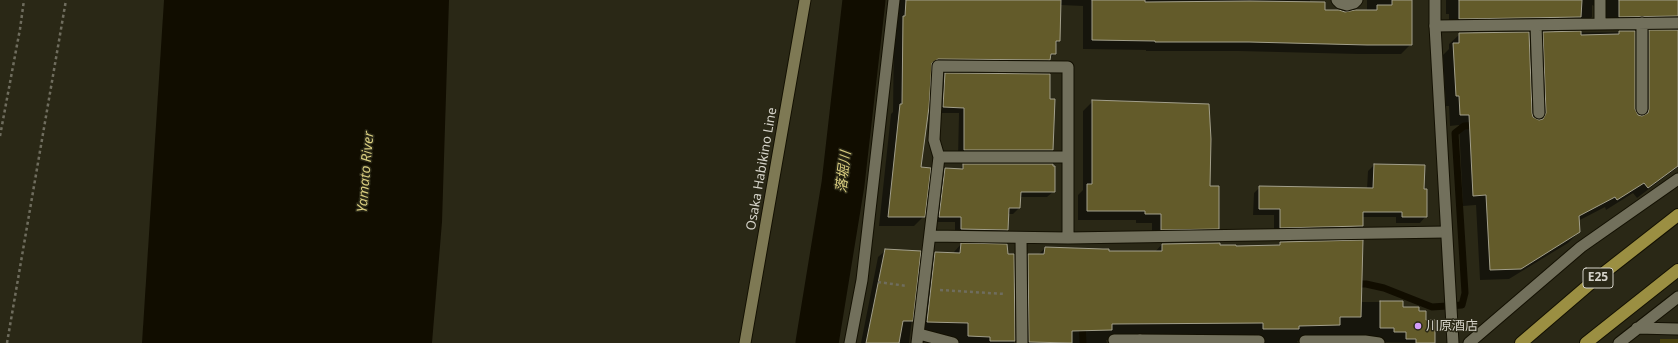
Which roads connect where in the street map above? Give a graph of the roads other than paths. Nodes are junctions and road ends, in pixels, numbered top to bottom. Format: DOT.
graph roads {
  1 [pos="805,0"];
  2 [pos="894,0"];
  3 [pos="1337,0"];
  4 [pos="1357,0"];
  5 [pos="1435,0"];
  6 [pos="1600,0"];
  7 [pos="1642,23"];
  8 [pos="1678,23"];
  9 [pos="1536,24"];
  10 [pos="1600,24"];
  11 [pos="1435,26"];
  12 [pos="1642,109"];
  13 [pos="1539,113"];
  14 [pos="940,157"];
  15 [pos="1068,157"];
  16 [pos="1678,179"];
  17 [pos="1678,215"];
  18 [pos="1446,232"];
  19 [pos="930,236"];
  20 [pos="1021,238"];
  21 [pos="1068,238"];
  22 [pos="1678,270"];
  23 [pos="1678,296"];
  24 [pos="1638,328"];
  25 [pos="1678,329"];
  26 [pos="918,338"];
  27 [pos="1114,340"];
  28 [pos="1259,341"];
  29 [pos="1305,341"];
  30 [pos="1140,342"];
  31 [pos="1237,342"];
  32 [pos="1333,342"];
  33 [pos="745,343"];
  34 [pos="850,343"];
  35 [pos="953,343"];
  36 [pos="1022,343"];
  37 [pos="1379,343"];
  38 [pos="1452,343"];
  39 [pos="1469,343"];
  40 [pos="1521,343"];
  41 [pos="1586,343"];
  42 [pos="1619,343"];
  1 -- 33 [label="main road, Osaka Habikino Line"];
  2 -- 34 [label="street"];
  3 -- 4 [label="street"];
  5 -- 11 [label="street"];
  6 -- 10 [label="street"];
  7 -- 8 [label="street"];
  7 -- 10 [label="street"];
  7 -- 12 [label="street"];
  9 -- 10 [label="street"];
  9 -- 11 [label="street"];
  9 -- 13 [label="street"];
  11 -- 18 [label="street"];
  14 -- 15 [label="street"];
  14 -- 15 [label="street"];
  14 -- 19 [label="street"];
  15 -- 21 [label="street"];
  16 -- 39 [label="street"];
  17 -- 40 [label="highway, E25"];
  18 -- 21 [label="street"];
  18 -- 38 [label="street"];
  19 -- 20 [label="street"];
  19 -- 26 [label="street"];
  20 -- 21 [label="street"];
  20 -- 36 [label="street"];
  22 -- 41 [label="highway"];
  23 -- 24 [label="street"];
  24 -- 25 [label="street"];
  24 -- 42 [label="street"];
  26 -- 35 [label="street"];
  27 -- 30 [label="street"];
  28 -- 31 [label="street"];
  29 -- 32 [label="street"];
  30 -- 31 [label="street"];
  32 -- 37 [label="street"];
}
